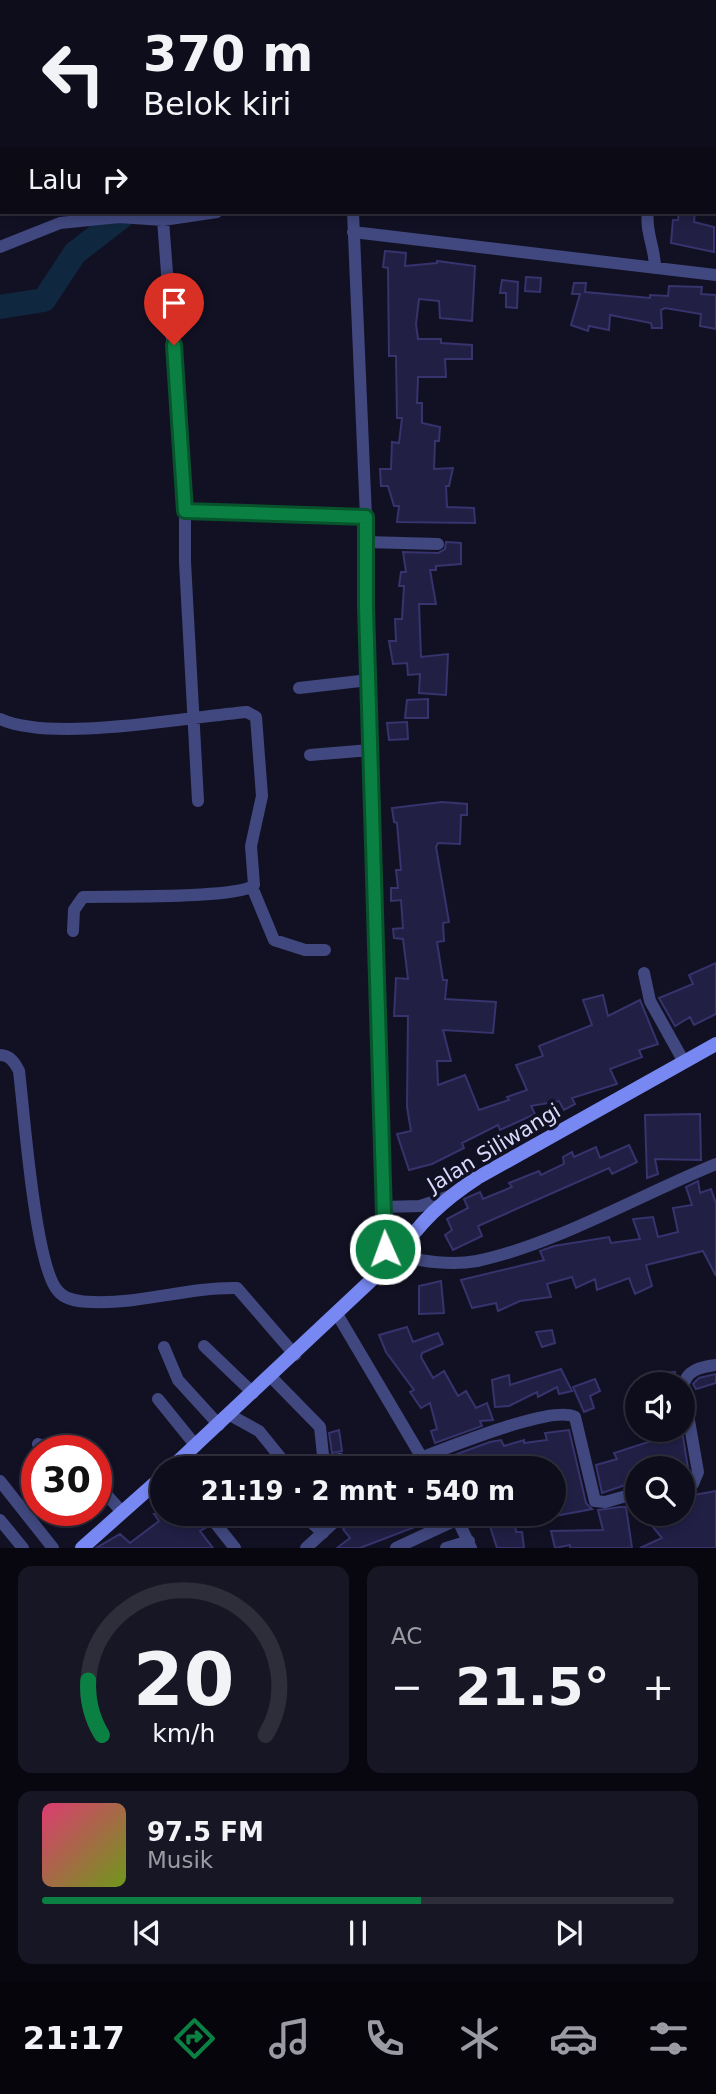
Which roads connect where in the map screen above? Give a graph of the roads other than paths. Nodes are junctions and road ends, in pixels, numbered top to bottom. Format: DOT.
graph roads {
  1 [pos="204,214"];
  2 [pos="353,214"];
  3 [pos="648,214"];
  4 [pos="163,220"];
  5 [pos="353,232"];
  6 [pos="0,247"];
  7 [pos="655,268"];
  8 [pos="716,275"];
  9 [pos="185,511"];
  10 [pos="366,517"];
  11 [pos="366,542"];
  12 [pos="438,544"];
  13 [pos="369,680"];
  14 [pos="299,688"];
  15 [pos="192,716"];
  16 [pos="0,719"];
  17 [pos="370,750"];
  18 [pos="310,755"];
  19 [pos="198,802"];
  20 [pos="252,887"];
  21 [pos="73,931"];
  22 [pos="326,950"];
  23 [pos="644,972"];
  24 [pos="716,1044"];
  25 [pos="0,1055"];
  26 [pos="684,1062"];
  27 [pos="715,1169"];
  28 [pos="450,1196"];
  29 [pos="383,1207"];
  30 [pos="397,1256"];
  31 [pos="376,1275"];
  32 [pos="340,1310"];
  33 [pos="204,1346"];
  34 [pos="164,1347"];
  35 [pos="295,1355"];
  36 [pos="716,1365"];
  37 [pos="271,1377"];
  38 [pos="253,1393"];
  39 [pos="158,1399"];
  40 [pos="230,1415"];
  41 [pos="219,1426"];
  42 [pos="196,1446"];
  43 [pos="185,1456"];
  44 [pos="279,1456"];
  45 [pos="324,1456"];
  46 [pos="421,1456"];
  47 [pos="440,1456"];
  48 [pos="695,1479"];
  49 [pos="0,1481"];
  50 [pos="150,1487"];
  51 [pos="625,1496"];
  52 [pos="112,1501"];
  53 [pos="122,1512"];
  54 [pos="0,1520"];
  55 [pos="218,1526"];
  56 [pos="315,1526"];
  57 [pos="331,1526"];
  58 [pos="437,1526"];
  59 [pos="461,1526"];
  60 [pos="323,1534"];
  61 [pos="470,1544"];
  62 [pos="23,1548"];
  63 [pos="53,1548"];
  64 [pos="82,1548"];
  65 [pos="235,1548"];
  66 [pos="306,1548"];
  67 [pos="396,1548"];
  68 [pos="446,1548"];
  1 -- 4 [label="street"];
  2 -- 5 [label="street"];
  3 -- 7 [label="street"];
  4 -- 6 [label="street"];
  4 -- 9 [label="street"];
  5 -- 7 [label="street"];
  5 -- 10 [label="street"];
  7 -- 8 [label="street"];
  9 -- 10 [label="street"];
  9 -- 15 [label="street"];
  10 -- 11 [label="street"];
  11 -- 12 [label="street"];
  11 -- 13 [label="street"];
  13 -- 14 [label="street"];
  13 -- 17 [label="street"];
  15 -- 16 [label="street"];
  15 -- 19 [label="street"];
  15 -- 20 [label="street"];
  17 -- 18 [label="street"];
  17 -- 29 [label="street"];
  20 -- 21 [label="street"];
  20 -- 22 [label="street"];
  23 -- 26 [label="street"];
  24 -- 26 [label="main road, Jalan Siliwangi"];
  25 -- 35 [label="street"];
  26 -- 28 [label="main road, Jalan Siliwangi"];
  27 -- 30 [label="street"];
  28 -- 29 [label="street"];
  28 -- 30 [label="main road, Jalan Siliwangi"];
  29 -- 31 [label="street"];
  30 -- 31 [label="main road, Jalan Siliwangi"];
  31 -- 32 [label="main road, Jalan Siliwangi"];
  32 -- 35 [label="main road, Jalan Siliwangi"];
  32 -- 46 [label="street"];
  33 -- 38 [label="street"];
  34 -- 41 [label="street"];
  35 -- 37 [label="main road, Jalan Siliwangi"];
  36 -- 48 [label="street"];
  37 -- 38 [label="main road, Jalan Siliwangi"];
  37 -- 45 [label="street"];
  38 -- 40 [label="main road, Jalan Siliwangi"];
  39 -- 42 [label="street"];
  40 -- 41 [label="main road, Jalan Siliwangi"];
  40 -- 44 [label="street"];
  41 -- 42 [label="main road, Jalan Siliwangi"];
  42 -- 43 [label="main road, Jalan Siliwangi"];
  47 -- 51 [label="street"];
  49 -- 63 [label="street"];
  50 -- 53 [label="main road"];
  52 -- 53 [label="street"];
  53 -- 64 [label="main road"];
  54 -- 62 [label="street"];
  55 -- 65 [label="street"];
  56 -- 60 [label="street"];
  57 -- 60 [label="street"];
  58 -- 67 [label="street"];
  59 -- 61 [label="street"];
  60 -- 66 [label="street"];
  61 -- 68 [label="street"];
}
